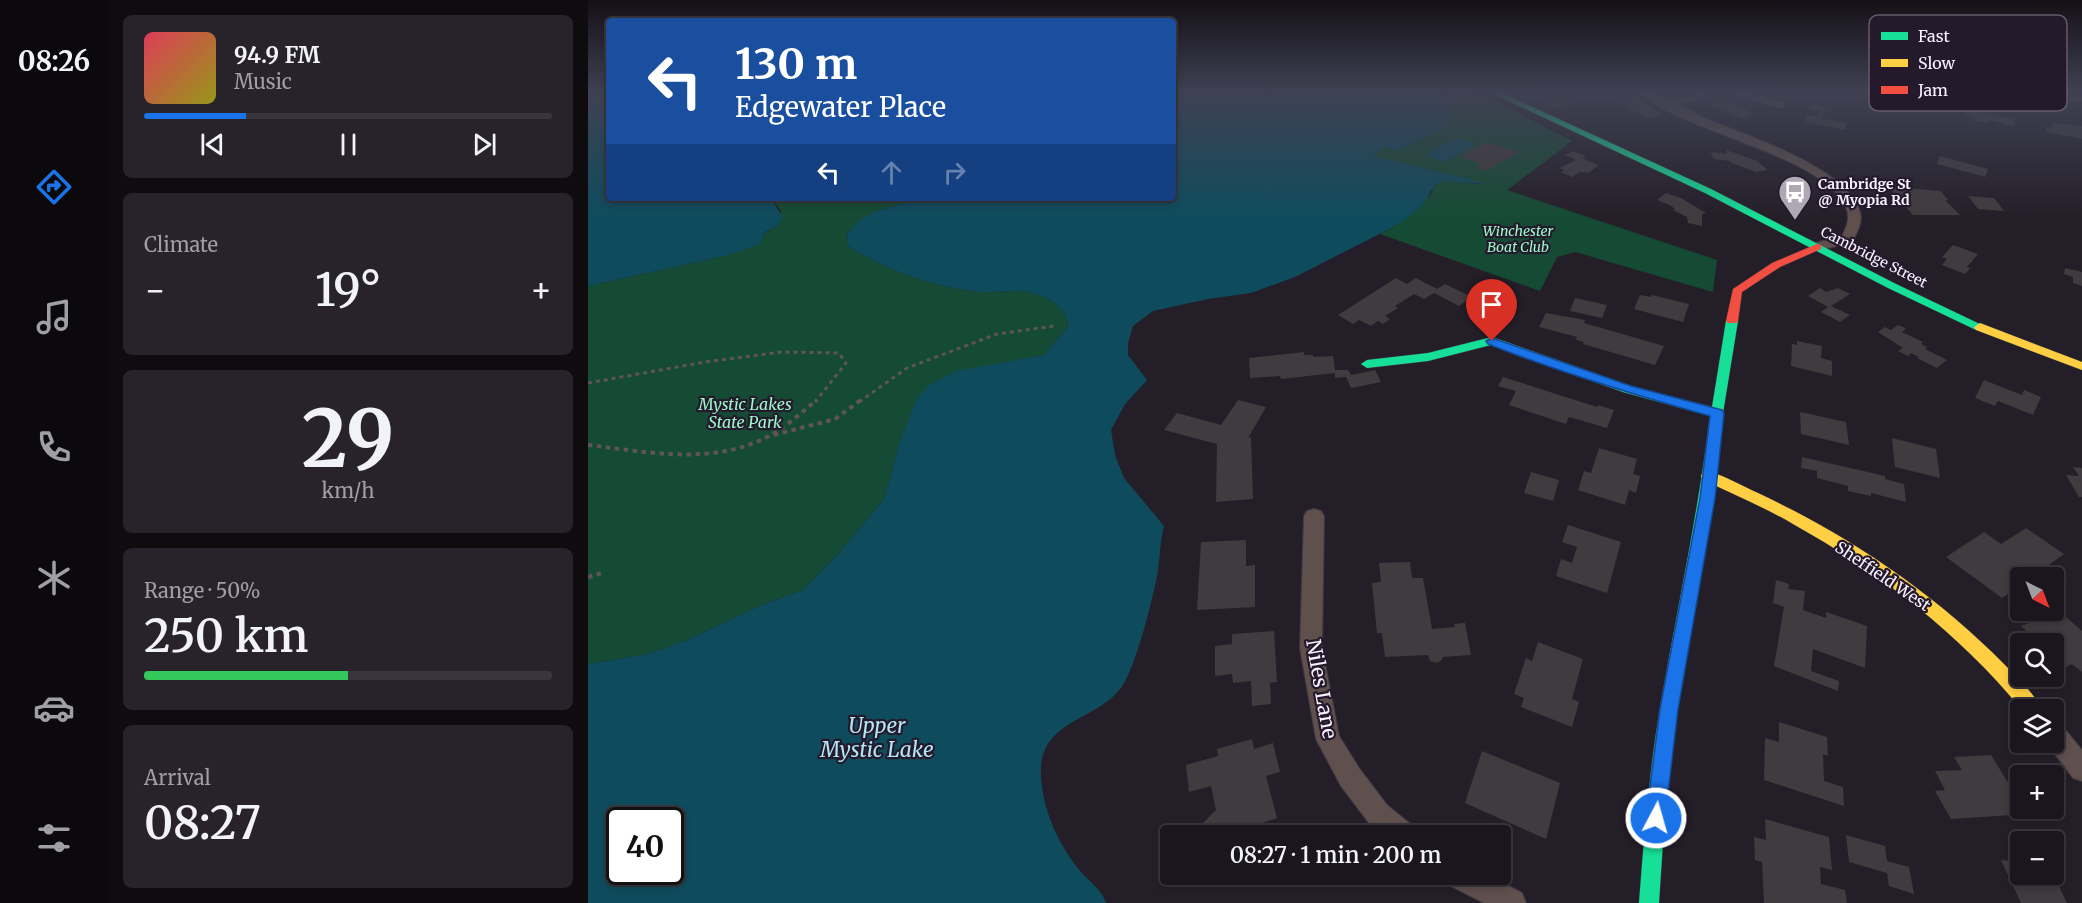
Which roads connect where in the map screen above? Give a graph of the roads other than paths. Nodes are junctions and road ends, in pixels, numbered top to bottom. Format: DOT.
graph roads {
  1 [pos="1579,134"];
  2 [pos="1734,134"];
  3 [pos="1817,247"];
  4 [pos="1367,364"];
  5 [pos="2082,366"];
  6 [pos="1717,413"];
  7 [pos="1708,476"];
  8 [pos="1314,516"];
  9 [pos="2024,699"];
  10 [pos="2064,741"];
  11 [pos="2064,747"];
  12 [pos="2082,753"];
  13 [pos="2082,769"];
  14 [pos="1392,825"];
  15 [pos="1477,885"];
  16 [pos="1512,903"];
  17 [pos="1649,903"];
  1 -- 3 [label="main road, Cambridge Street"];
  2 -- 3 [label="street"];
  3 -- 5 [label="main road, Cambridge Street"];
  3 -- 6 [label="main road"];
  4 -- 6 [label="main road"];
  6 -- 7 [label="main road"];
  7 -- 9 [label="main road, Sheffield West"];
  7 -- 17 [label="main road"];
  8 -- 14 [label="street, Niles Lane"];
  10 -- 12 [label="street"];
  11 -- 13 [label="street"];
  15 -- 16 [label="street"];
}
